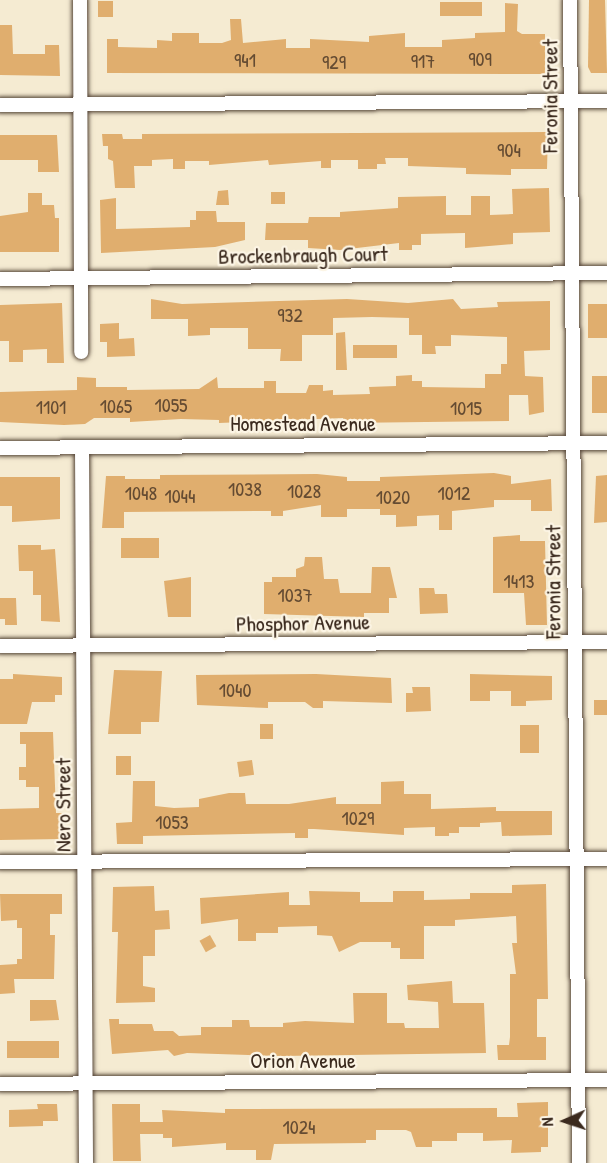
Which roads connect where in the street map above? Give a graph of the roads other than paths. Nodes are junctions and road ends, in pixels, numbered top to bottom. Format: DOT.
graph roads {
  1 [pos="80,0"];
  2 [pos="570,0"];
  3 [pos="571,101"];
  4 [pos="607,101"];
  5 [pos="81,104"];
  6 [pos="0,105"];
  7 [pos="572,273"];
  8 [pos="607,273"];
  9 [pos="0,279"];
  10 [pos="81,279"];
  11 [pos="81,352"];
  12 [pos="573,443"];
  13 [pos="607,443"];
  14 [pos="82,447"];
  15 [pos="0,448"];
  16 [pos="574,642"];
  17 [pos="607,642"];
  18 [pos="0,646"];
  19 [pos="84,646"];
  20 [pos="576,859"];
  21 [pos="607,859"];
  22 [pos="84,861"];
  23 [pos="0,862"];
  24 [pos="578,1080"];
  25 [pos="607,1080"];
  26 [pos="0,1084"];
  27 [pos="85,1084"];
  28 [pos="86,1163"];
  29 [pos="579,1163"];
  1 -- 5 [label="street"];
  2 -- 3 [label="street, Feronia Street"];
  3 -- 4 [label="street"];
  3 -- 5 [label="street"];
  3 -- 7 [label="street, Feronia Street"];
  5 -- 6 [label="street"];
  5 -- 10 [label="street"];
  7 -- 8 [label="street, Brockenbraugh Court"];
  7 -- 10 [label="street, Brockenbraugh Court"];
  7 -- 12 [label="street, Feronia Street"];
  9 -- 10 [label="street, Brockenbraugh Court"];
  10 -- 11 [label="street"];
  12 -- 13 [label="street, Homestead Avenue"];
  12 -- 14 [label="street, Homestead Avenue"];
  12 -- 16 [label="street, Feronia Street"];
  14 -- 15 [label="street, Homestead Avenue"];
  14 -- 19 [label="street, Nero Street"];
  16 -- 17 [label="street, Phosphor Avenue"];
  16 -- 19 [label="street, Phosphor Avenue"];
  16 -- 20 [label="street, Feronia Street"];
  18 -- 19 [label="street, Phosphor Avenue"];
  19 -- 22 [label="street, Nero Street"];
  20 -- 21 [label="street"];
  20 -- 22 [label="street"];
  20 -- 24 [label="street, Feronia Street"];
  22 -- 23 [label="street"];
  22 -- 27 [label="street, Nero Street"];
  24 -- 25 [label="street, Orion Avenue"];
  24 -- 27 [label="street, Orion Avenue"];
  24 -- 29 [label="street, Feronia Street"];
  26 -- 27 [label="street, Orion Avenue"];
  27 -- 28 [label="street, Nero Street"];
}
